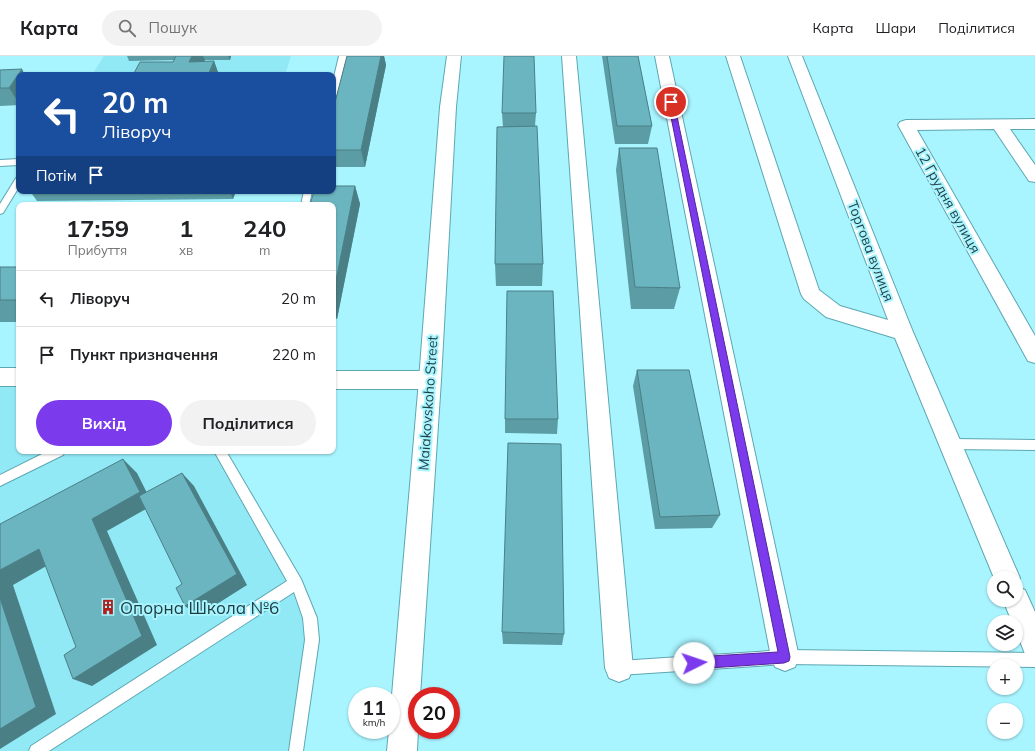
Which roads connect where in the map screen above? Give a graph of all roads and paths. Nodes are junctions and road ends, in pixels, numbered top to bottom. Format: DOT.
graph roads {
  1 [pos="343,56"];
  2 [pos="454,56"];
  3 [pos="569,56"];
  4 [pos="662,56"];
  5 [pos="733,56"];
  6 [pos="795,56"];
  7 [pos="336,83"];
  8 [pos="999,124"];
  9 [pos="1035,124"];
  10 [pos="16,162"];
  11 [pos="0,163"];
  12 [pos="1035,177"];
  13 [pos="16,185"];
  14 [pos="0,211"];
  15 [pos="903,332"];
  16 [pos="1035,355"];
  17 [pos="0,377"];
  18 [pos="16,377"];
  19 [pos="336,380"];
  20 [pos="430,380"];
  21 [pos="951,444"];
  22 [pos="1035,445"];
  23 [pos="53,454"];
  24 [pos="222,454"];
  25 [pos="0,481"];
  26 [pos="1004,571"];
  27 [pos="296,583"];
  28 [pos="1019,607"];
  29 [pos="1035,644"];
  30 [pos="784,657"];
  31 [pos="1035,660"];
  32 [pos="619,668"];
  33 [pos="36,751"];
  34 [pos="296,751"];
  35 [pos="402,751"];
  1 -- 7 [label="lane"];
  2 -- 20 [label="street, Maiakovskoho Street"];
  3 -- 32 [label="street"];
  4 -- 30 [label="street"];
  5 -- 15 [label="street"];
  6 -- 15 [label="street, Торгова вулиця"];
  8 -- 9 [label="street, 12 Грудня вулиця"];
  8 -- 12 [label="street"];
  8 -- 16 [label="street, 12 Грудня вулиця"];
  10 -- 11 [label="lane"];
  13 -- 14 [label="lane"];
  15 -- 21 [label="street, Торгова вулиця"];
  17 -- 18 [label="street"];
  19 -- 20 [label="street"];
  20 -- 35 [label="street, Maiakovskoho Street"];
  21 -- 22 [label="lane"];
  21 -- 26 [label="street, Торгова вулиця"];
  23 -- 25 [label="lane"];
  24 -- 27 [label="lane"];
  27 -- 33 [label="lane"];
  27 -- 34 [label="lane"];
  28 -- 29 [label="street"];
  30 -- 31 [label="lane"];
  30 -- 32 [label="lane"];
}
